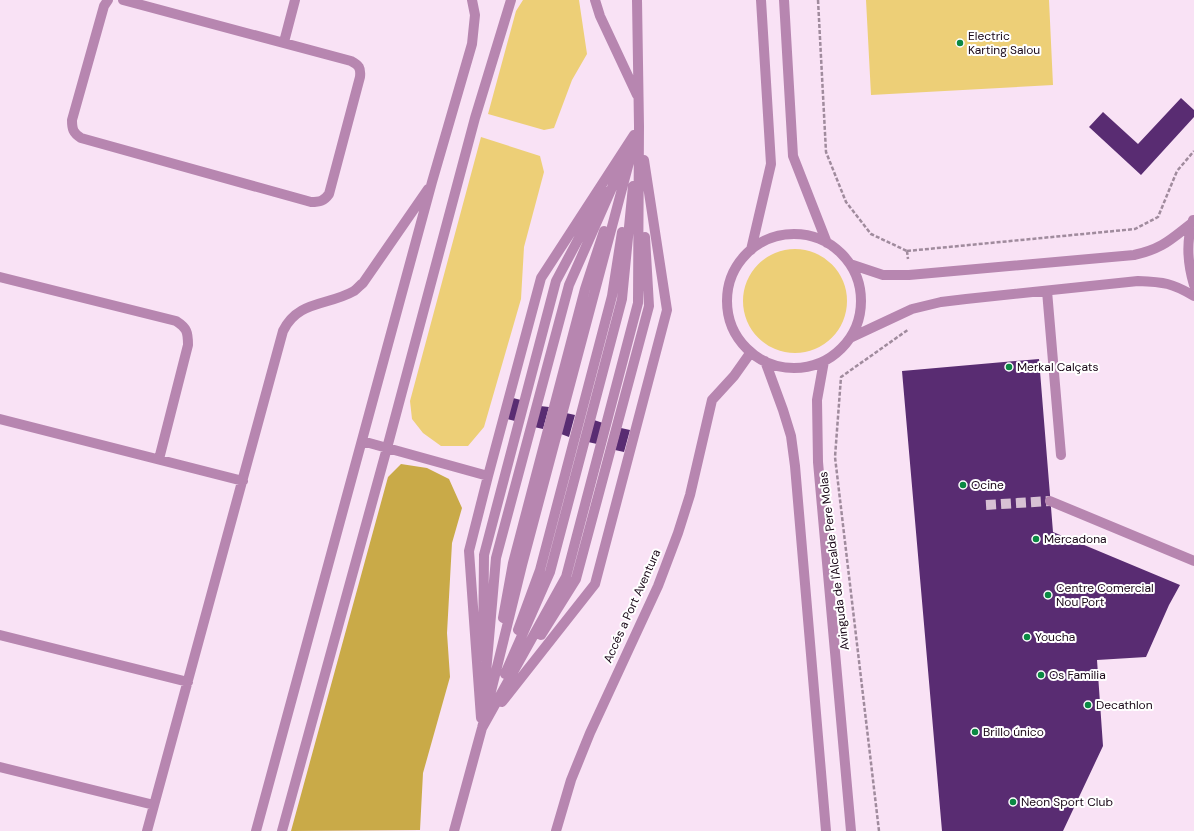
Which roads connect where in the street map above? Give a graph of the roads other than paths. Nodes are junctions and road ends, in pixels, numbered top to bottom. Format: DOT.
graph roads {
  1 [pos="108,0"];
  2 [pos="123,0"];
  3 [pos="295,0"];
  4 [pos="472,0"];
  5 [pos="511,0"];
  6 [pos="595,0"];
  7 [pos="637,0"];
  8 [pos="762,0"];
  9 [pos="784,0"];
  10 [pos="284,42"];
  11 [pos="639,98"];
  12 [pos="639,126"];
  13 [pos="432,182"];
  14 [pos="1193,220"];
  15 [pos="827,243"];
  16 [pos="751,250"];
  17 [pos="850,264"];
  18 [pos="0,277"];
  19 [pos="1194,285"];
  20 [pos="1047,291"];
  21 [pos="1194,296"];
  22 [pos="850,338"];
  23 [pos="751,352"];
  24 [pos="765,361"];
  25 [pos="824,361"];
  26 [pos="0,419"];
  27 [pos="362,441"];
  28 [pos="387,448"];
  29 [pos="1061,455"];
  30 [pos="159,459"];
  31 [pos="488,476"];
  32 [pos="243,481"];
  33 [pos="1050,501"];
  34 [pos="1194,561"];
  35 [pos="0,635"];
  36 [pos="188,682"];
  37 [pos="482,728"];
  38 [pos="0,766"];
  39 [pos="154,805"];
  40 [pos="147,831"];
  41 [pos="256,831"];
  42 [pos="282,831"];
  43 [pos="454,831"];
  44 [pos="556,831"];
  45 [pos="826,831"];
  46 [pos="851,831"];
  1 -- 10 [label="street"];
  2 -- 10 [label="street"];
  3 -- 10 [label="street"];
  4 -- 13 [label="street"];
  5 -- 28 [label="street"];
  6 -- 11 [label="street"];
  7 -- 11 [label="street"];
  8 -- 16 [label="street"];
  9 -- 15 [label="street"];
  11 -- 12 [label="street"];
  12 -- 31 [label="street"];
  12 -- 37 [label="street"];
  12 -- 37 [label="street"];
  12 -- 37 [label="street"];
  12 -- 37 [label="street"];
  12 -- 37 [label="street"];
  13 -- 27 [label="street"];
  13 -- 32 [label="street"];
  14 -- 17 [label="street"];
  14 -- 19 [label="street"];
  15 -- 16 [label="street"];
  15 -- 17 [label="street"];
  16 -- 23 [label="street"];
  17 -- 22 [label="street"];
  18 -- 30 [label="street"];
  20 -- 21 [label="street"];
  20 -- 22 [label="street"];
  20 -- 29 [label="street"];
  22 -- 25 [label="street"];
  23 -- 24 [label="street"];
  23 -- 44 [label="street, Accés a Port Aventura"];
  24 -- 25 [label="street"];
  24 -- 45 [label="street"];
  25 -- 46 [label="street, Avinguda de l'Alcalde Pere Molas"];
  26 -- 30 [label="street"];
  27 -- 28 [label="street"];
  27 -- 41 [label="street"];
  28 -- 31 [label="street"];
  28 -- 42 [label="street"];
  30 -- 32 [label="street"];
  31 -- 37 [label="street"];
  32 -- 36 [label="street"];
  33 -- 34 [label="street"];
  35 -- 36 [label="street"];
  36 -- 39 [label="street"];
  37 -- 43 [label="street"];
  38 -- 39 [label="street"];
  39 -- 40 [label="street"];
}
